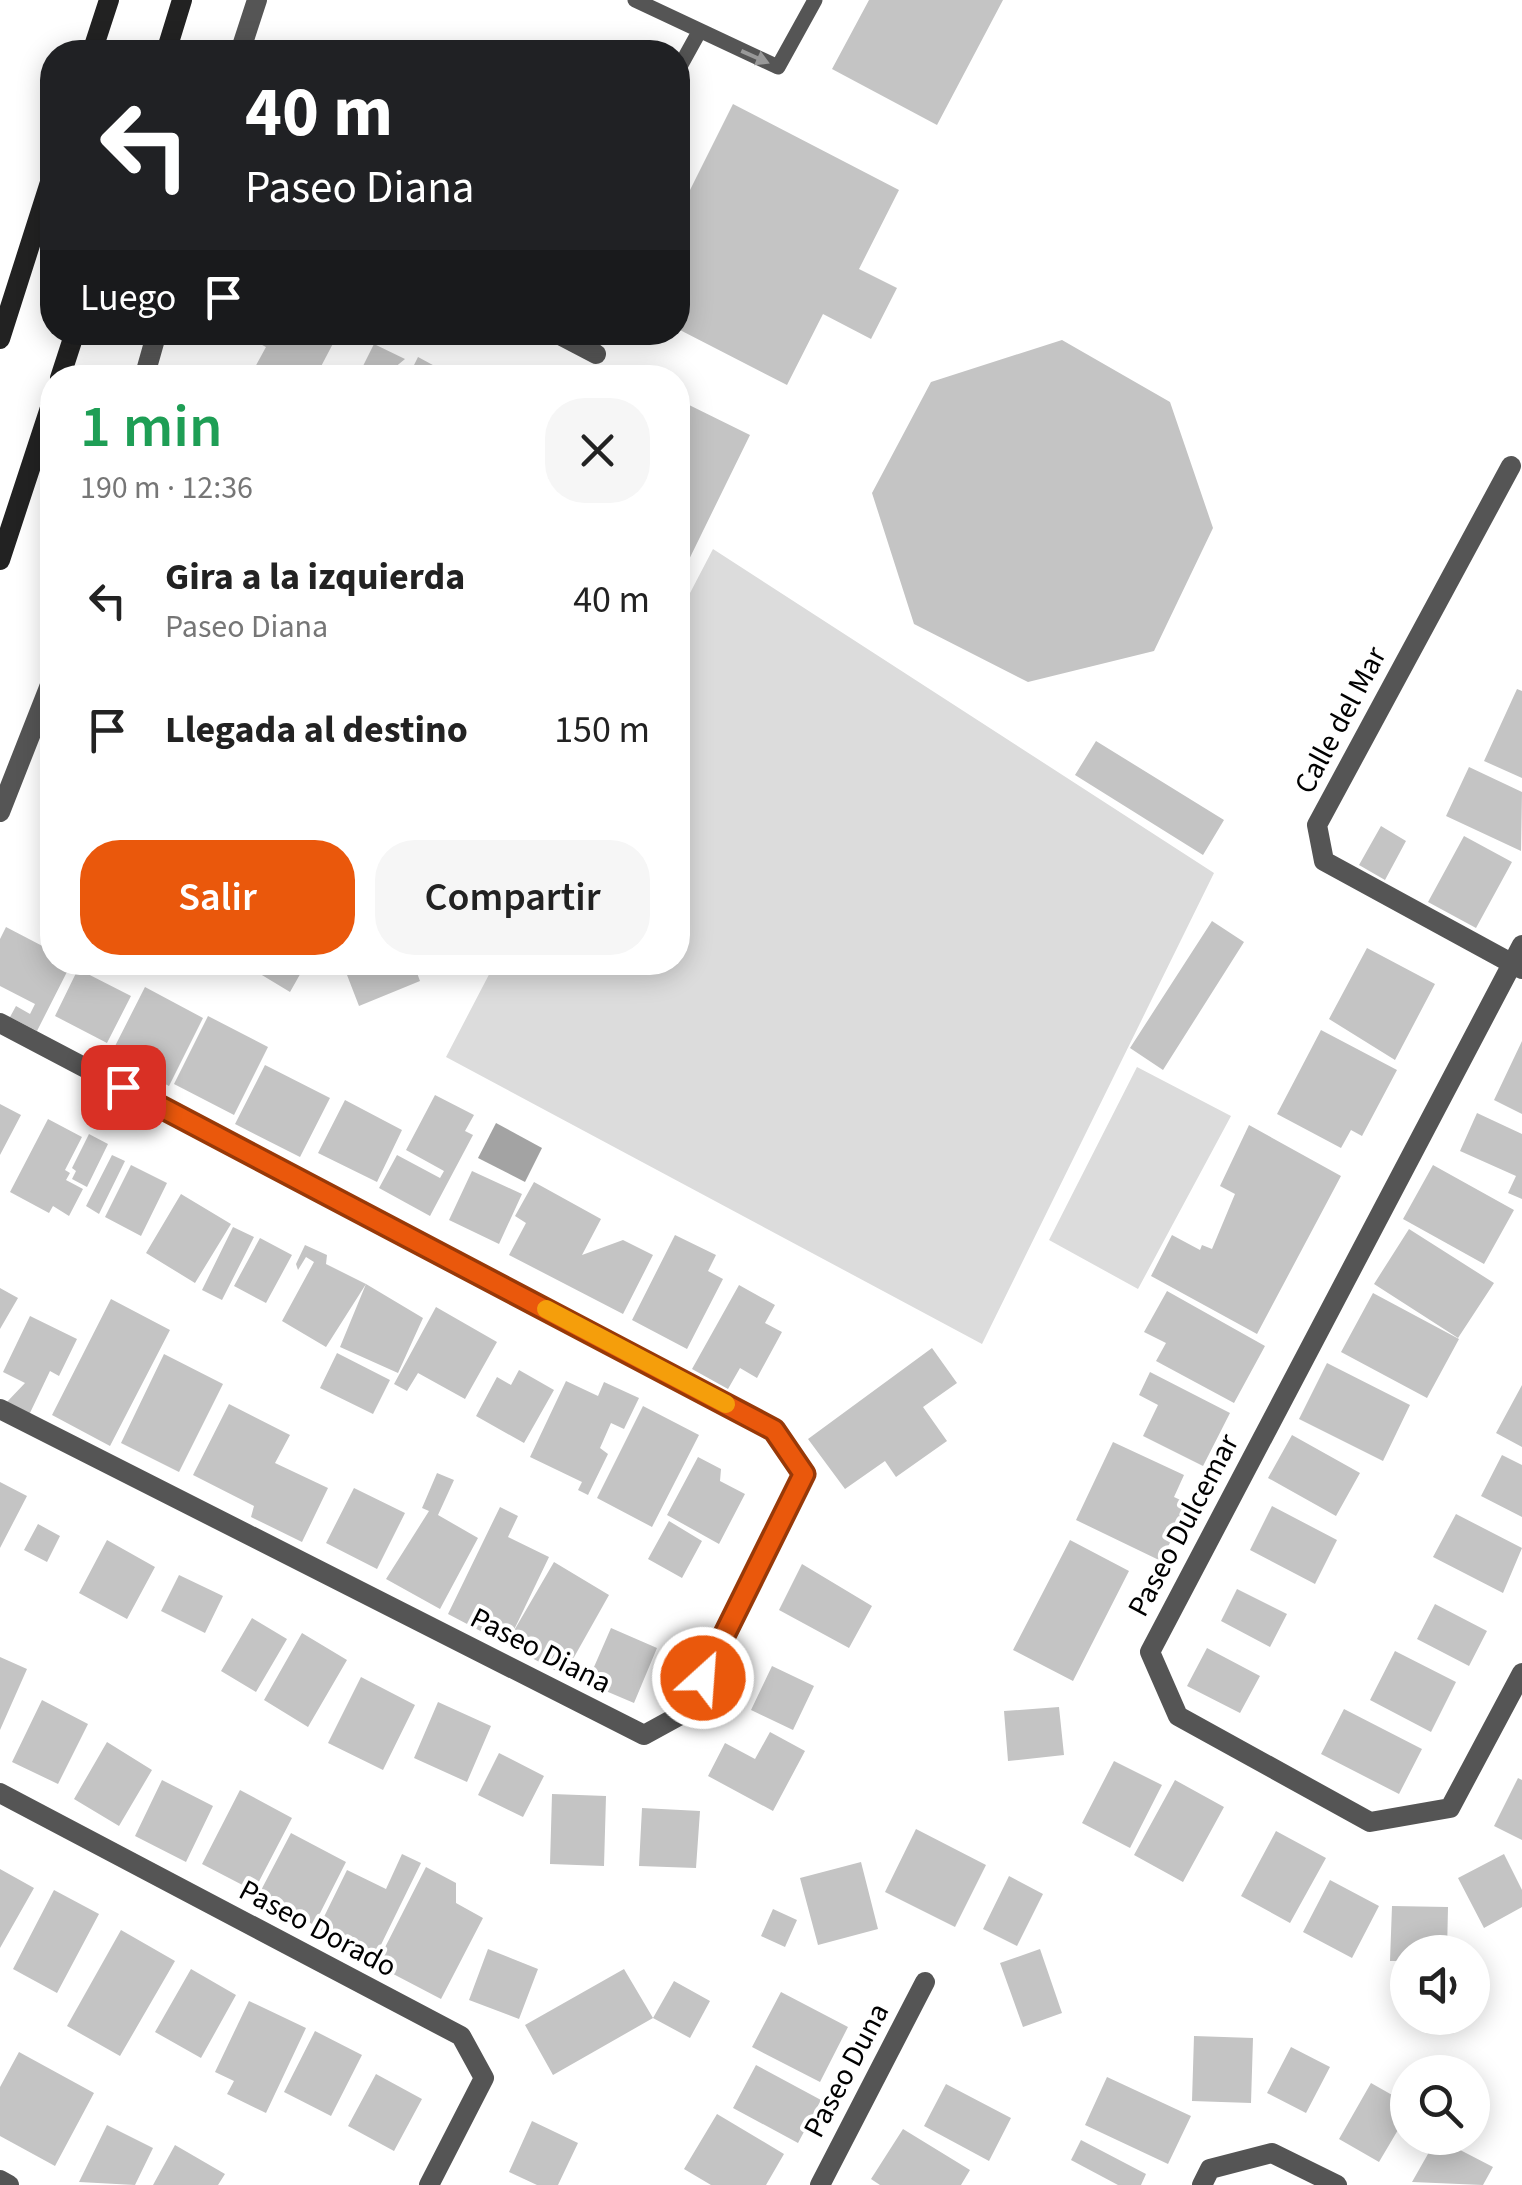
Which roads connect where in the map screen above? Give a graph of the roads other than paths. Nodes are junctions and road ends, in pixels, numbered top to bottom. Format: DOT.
graph roads {
  1 [pos="109,0"];
  2 [pos="182,0"];
  3 [pos="256,0"];
  4 [pos="635,0"];
  5 [pos="815,0"];
  6 [pos="698,32"];
  7 [pos="96,40"];
  8 [pos="170,40"];
  9 [pos="244,40"];
  10 [pos="690,47"];
  11 [pos="40,214"];
  12 [pos="0,339"];
  13 [pos="579,345"];
  14 [pos="596,354"];
  15 [pos="40,438"];
  16 [pos="1511,466"];
  17 [pos="0,560"];
  18 [pos="40,710"];
  19 [pos="0,812"];
  20 [pos="1519,959"];
  21 [pos="0,1023"];
  22 [pos="0,1409"];
  23 [pos="1522,1673"];
  24 [pos="0,1793"];
  25 [pos="925,1982"];
  26 [pos="0,2180"];
  27 [pos="10,2185"];
  28 [pos="429,2185"];
  29 [pos="820,2185"];
  30 [pos="1202,2185"];
  31 [pos="1338,2185"];
  1 -- 7 [label="main road"];
  2 -- 8 [label="main road"];
  3 -- 9 [label="street"];
  4 -- 6 [label="lane"];
  6 -- 5 [label="lane, one-way"];
  6 -- 10 [label="lane"];
  11 -- 12 [label="main road"];
  13 -- 14 [label="street"];
  15 -- 17 [label="main road"];
  16 -- 20 [label="street, Calle del Mar"];
  18 -- 19 [label="street"];
  20 -- 23 [label="street, Paseo Dulcemar"];
  21 -- 22 [label="street, Paseo Diana"];
  24 -- 28 [label="street, Paseo Dorado"];
  25 -- 29 [label="street, Paseo Duna"];
  26 -- 27 [label="street"];
  30 -- 31 [label="street"];
}
